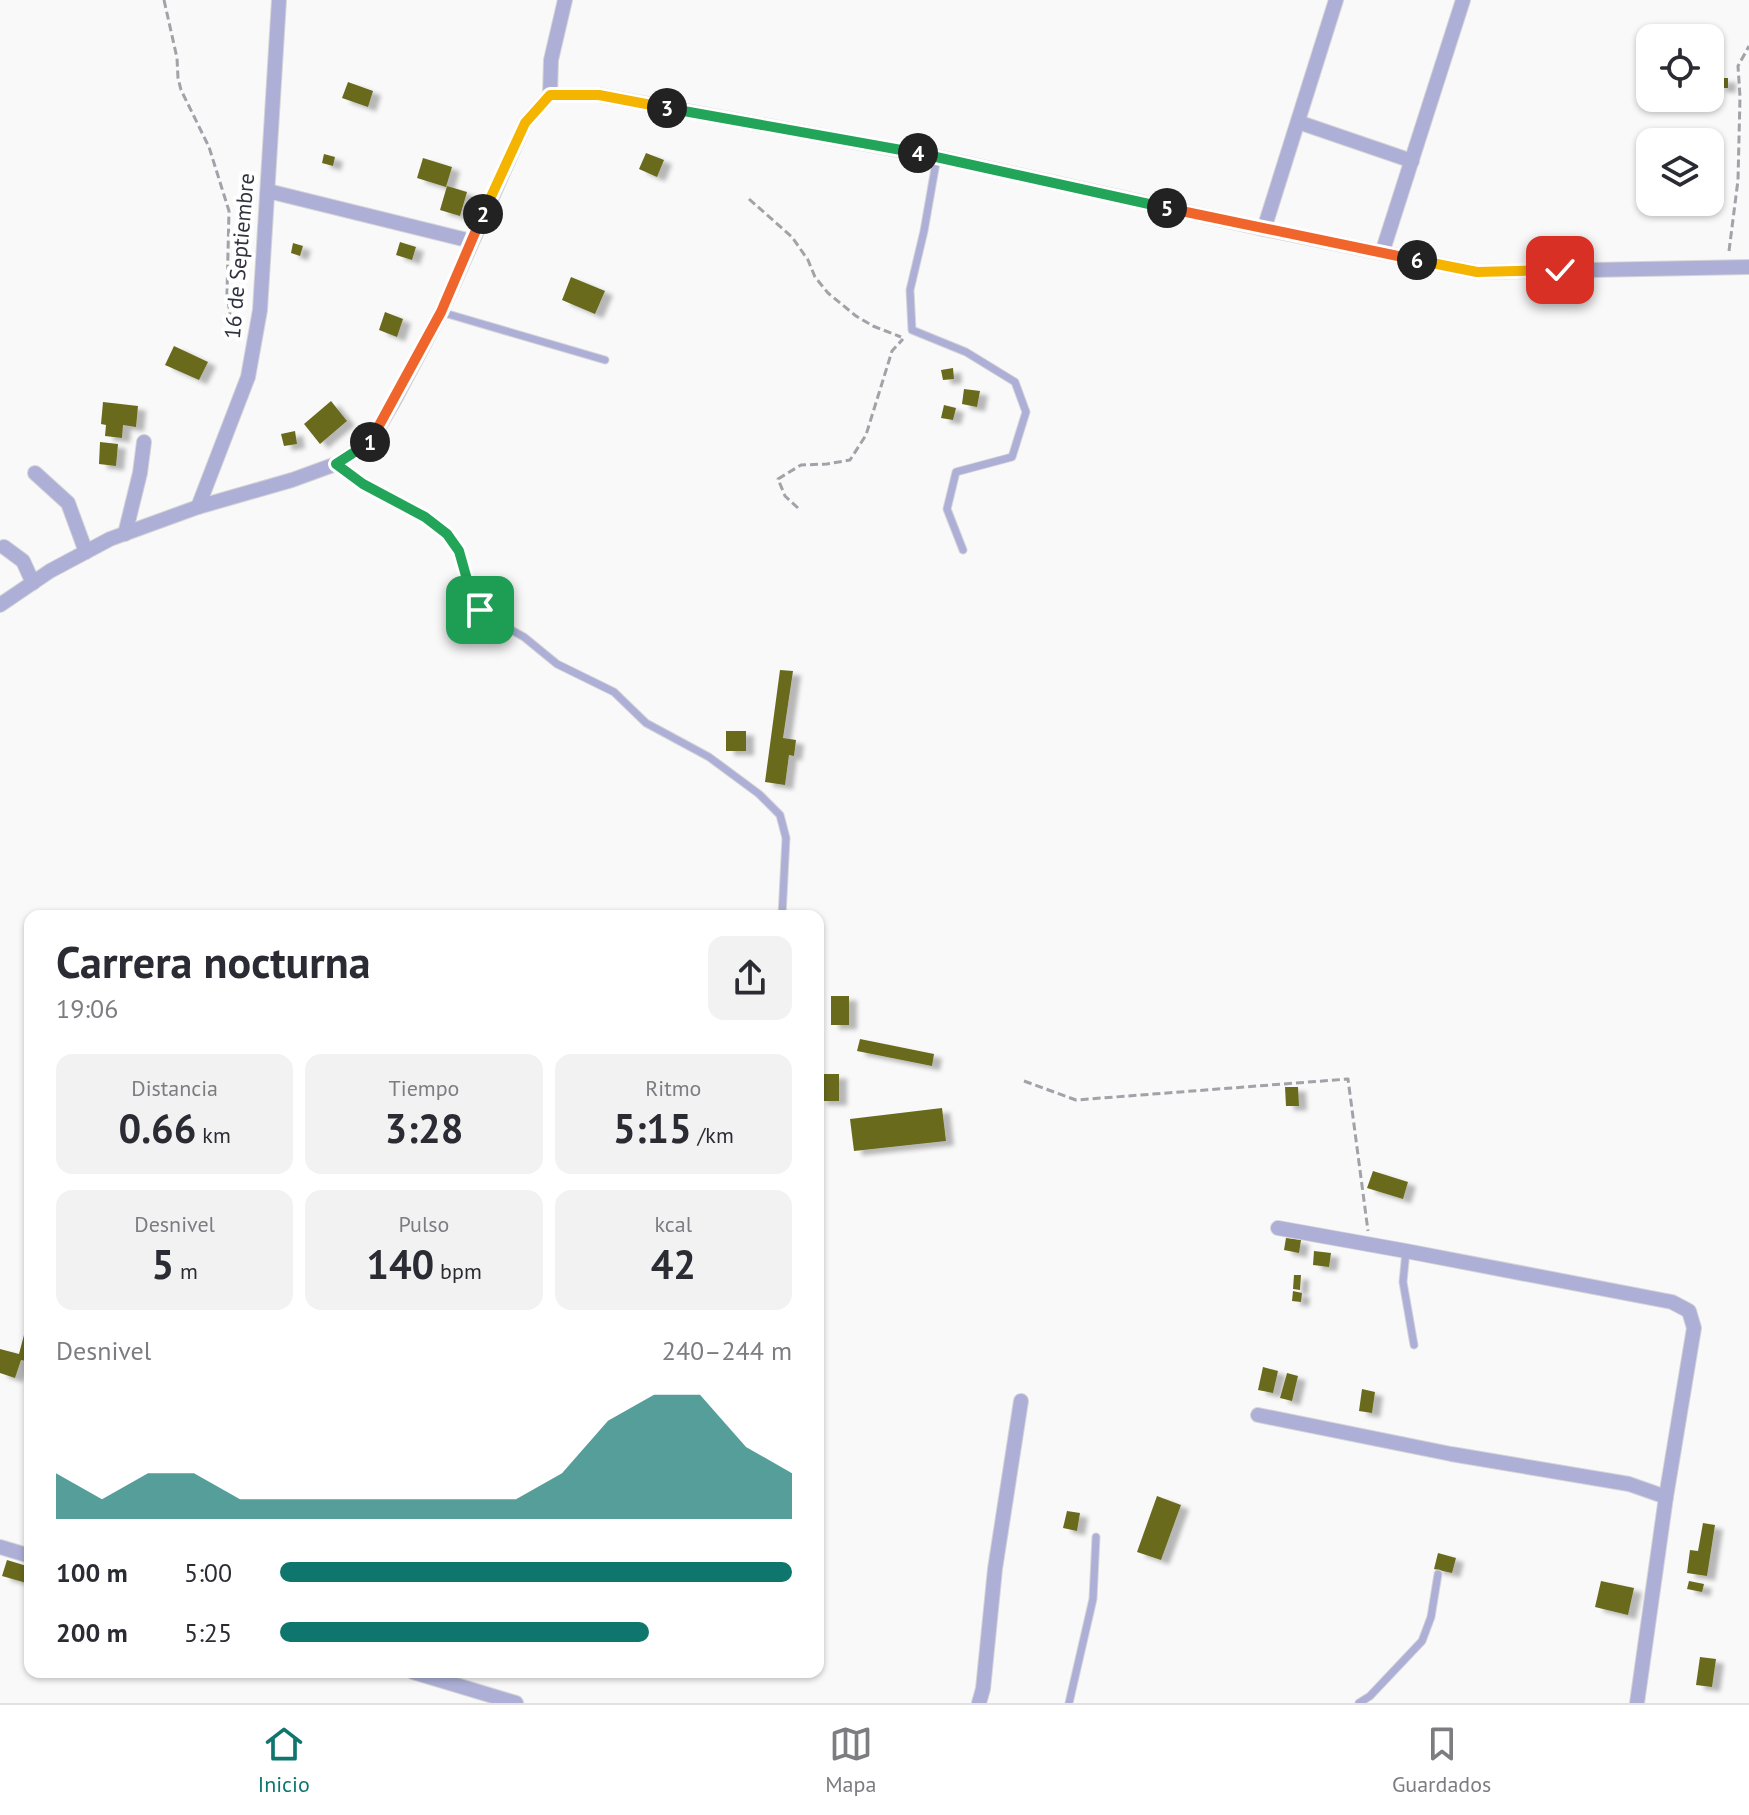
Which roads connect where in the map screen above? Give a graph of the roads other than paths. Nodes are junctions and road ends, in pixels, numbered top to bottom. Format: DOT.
graph roads {
  1 [pos="279,0"];
  2 [pos="565,0"];
  3 [pos="1336,0"];
  4 [pos="1463,0"];
  5 [pos="550,95"];
  6 [pos="1298,122"];
  7 [pos="937,157"];
  8 [pos="1412,161"];
  9 [pos="268,191"];
  10 [pos="1264,229"];
  11 [pos="471,241"];
  12 [pos="1382,253"];
  13 [pos="1749,267"];
  14 [pos="441,312"];
  15 [pos="605,360"];
  16 [pos="144,442"];
  17 [pos="336,464"];
  18 [pos="35,473"];
  19 [pos="198,507"];
  20 [pos="125,534"];
  21 [pos="4,547"];
  22 [pos="963,550"];
  23 [pos="86,552"];
  24 [pos="33,583"];
  25 [pos="0,605"];
  26 [pos="782,910"];
  27 [pos="1278,1228"];
  28 [pos="1406,1251"];
  29 [pos="1414,1345"];
  30 [pos="1021,1401"];
  31 [pos="1258,1415"];
  32 [pos="1666,1497"];
  33 [pos="1096,1537"];
  34 [pos="0,1547"];
  35 [pos="24,1554"];
  36 [pos="1438,1574"];
  37 [pos="433,1678"];
  38 [pos="516,1703"];
  39 [pos="979,1703"];
  40 [pos="1069,1703"];
  41 [pos="1359,1703"];
  42 [pos="1637,1703"];
  1 -- 9 [label="street, 16 de Septiembre"];
  2 -- 5 [label="street"];
  3 -- 6 [label="street"];
  4 -- 8 [label="street"];
  5 -- 7 [label="street"];
  5 -- 11 [label="street"];
  6 -- 8 [label="street"];
  6 -- 10 [label="street"];
  7 -- 10 [label="street"];
  7 -- 22 [label="lane"];
  8 -- 12 [label="street"];
  9 -- 11 [label="street"];
  9 -- 19 [label="street, 16 de Septiembre"];
  10 -- 12 [label="street"];
  11 -- 14 [label="street"];
  12 -- 13 [label="street"];
  14 -- 15 [label="lane"];
  14 -- 17 [label="street"];
  16 -- 20 [label="street"];
  17 -- 19 [label="street"];
  17 -- 26 [label="lane"];
  18 -- 23 [label="street"];
  19 -- 20 [label="street"];
  20 -- 23 [label="street"];
  21 -- 24 [label="street"];
  23 -- 24 [label="street"];
  24 -- 25 [label="street"];
  27 -- 28 [label="street"];
  28 -- 29 [label="lane"];
  28 -- 32 [label="street"];
  30 -- 39 [label="street"];
  31 -- 32 [label="street"];
  32 -- 42 [label="street"];
  33 -- 40 [label="lane"];
  34 -- 35 [label="street"];
  36 -- 41 [label="lane"];
  37 -- 38 [label="street"];
}
